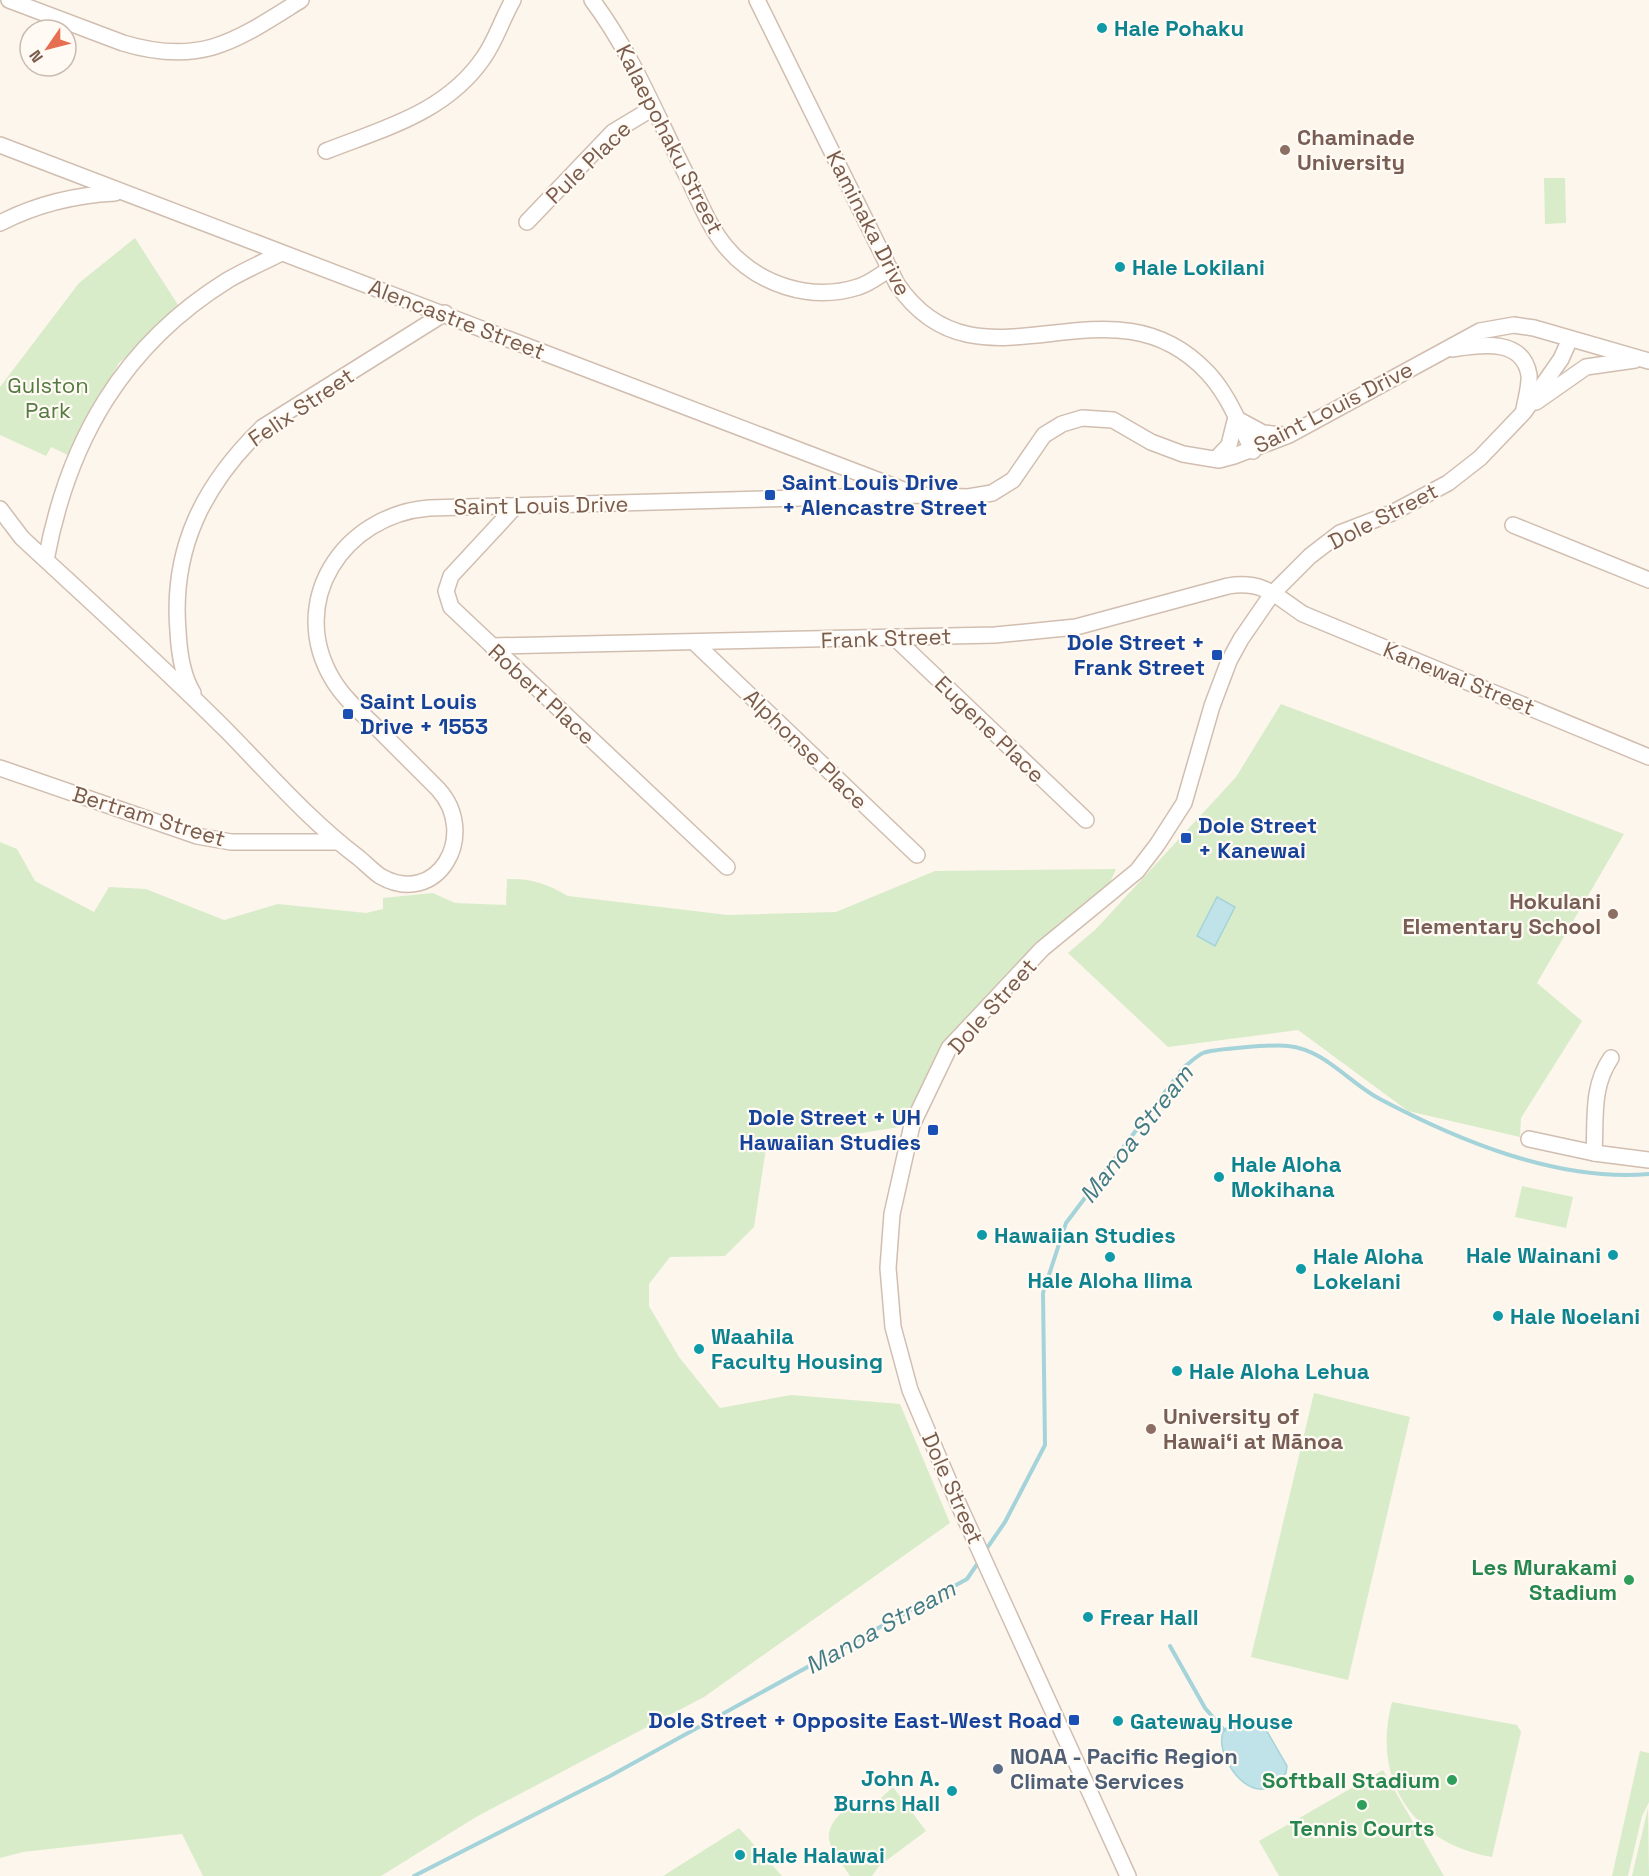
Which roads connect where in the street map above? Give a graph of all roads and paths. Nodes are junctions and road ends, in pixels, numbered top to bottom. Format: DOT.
graph roads {
  1 [pos="9,0"];
  2 [pos="301,0"];
  3 [pos="513,0"];
  4 [pos="592,0"];
  5 [pos="757,0"];
  6 [pos="653,108"];
  7 [pos="0,145"];
  8 [pos="326,151"];
  9 [pos="123,193"];
  10 [pos="527,222"];
  11 [pos="0,223"];
  12 [pos="282,253"];
  13 [pos="890,269"];
  14 [pos="445,313"];
  15 [pos="1570,339"];
  16 [pos="1442,351"];
  17 [pos="1646,360"];
  18 [pos="1524,412"];
  19 [pos="1236,417"];
  20 [pos="1289,435"];
  21 [pos="1252,451"];
  22 [pos="1216,459"];
  23 [pos="914,495"];
  24 [pos="515,507"];
  25 [pos="0,509"];
  26 [pos="1513,525"];
  27 [pos="46,560"];
  28 [pos="1649,580"];
  29 [pos="1272,594"];
  30 [pos="894,637"];
  31 [pos="695,643"];
  32 [pos="492,646"];
  33 [pos="201,705"];
  34 [pos="1649,757"];
  35 [pos="0,768"];
  36 [pos="1086,820"];
  37 [pos="337,842"];
  38 [pos="916,855"];
  39 [pos="727,867"];
  40 [pos="1611,1058"];
  41 [pos="1529,1138"];
  42 [pos="1594,1154"];
  43 [pos="1649,1160"];
  44 [pos="1128,1876"];
  1 -- 2 [label="street"];
  3 -- 8 [label="street"];
  4 -- 6 [label="street, Kalaepohaku Street"];
  5 -- 13 [label="street, Kaminaka Drive"];
  6 -- 10 [label="street, Pule Place"];
  6 -- 13 [label="street, Kalaepohaku Street"];
  7 -- 9 [label="street, Alencastre Street"];
  9 -- 11 [label="street"];
  9 -- 12 [label="street, Alencastre Street"];
  12 -- 14 [label="street, Alencastre Street"];
  12 -- 27 [label="street"];
  13 -- 19 [label="street, Kaminaka Drive"];
  14 -- 23 [label="street, Alencastre Street"];
  14 -- 33 [label="street, Felix Street"];
  15 -- 16 [label="street, Saint Louis Drive"];
  15 -- 17 [label="street, Saint Louis Drive"];
  15 -- 18 [label="street, Dole Street"];
  16 -- 18 [label="street"];
  16 -- 20 [label="street, Saint Louis Drive"];
  17 -- 18 [label="street"];
  18 -- 29 [label="street, Dole Street"];
  19 -- 20 [label="street"];
  19 -- 21 [label="street, Kaminaka Drive"];
  19 -- 22 [label="street"];
  20 -- 21 [label="street, Saint Louis Drive"];
  21 -- 22 [label="street, Saint Louis Drive"];
  22 -- 23 [label="street, Saint Louis Drive"];
  23 -- 24 [label="street, Saint Louis Drive"];
  24 -- 32 [label="street, Robert Place"];
  24 -- 37 [label="street, Saint Louis Drive"];
  25 -- 27 [label="street, Saint Louis Drive"];
  26 -- 28 [label="street"];
  27 -- 33 [label="street, Saint Louis Drive"];
  29 -- 30 [label="street, Frank Street"];
  29 -- 34 [label="street, Kanewai Street"];
  29 -- 44 [label="street, Dole Street"];
  30 -- 31 [label="street, Frank Street"];
  30 -- 36 [label="street, Eugene Place"];
  31 -- 32 [label="street, Frank Street"];
  31 -- 38 [label="street, Alphonse Place"];
  32 -- 39 [label="street, Robert Place"];
  33 -- 37 [label="street, Saint Louis Drive"];
  35 -- 37 [label="street, Bertram Street"];
  40 -- 42 [label="street"];
  41 -- 42 [label="street"];
  42 -- 43 [label="street"];
}
